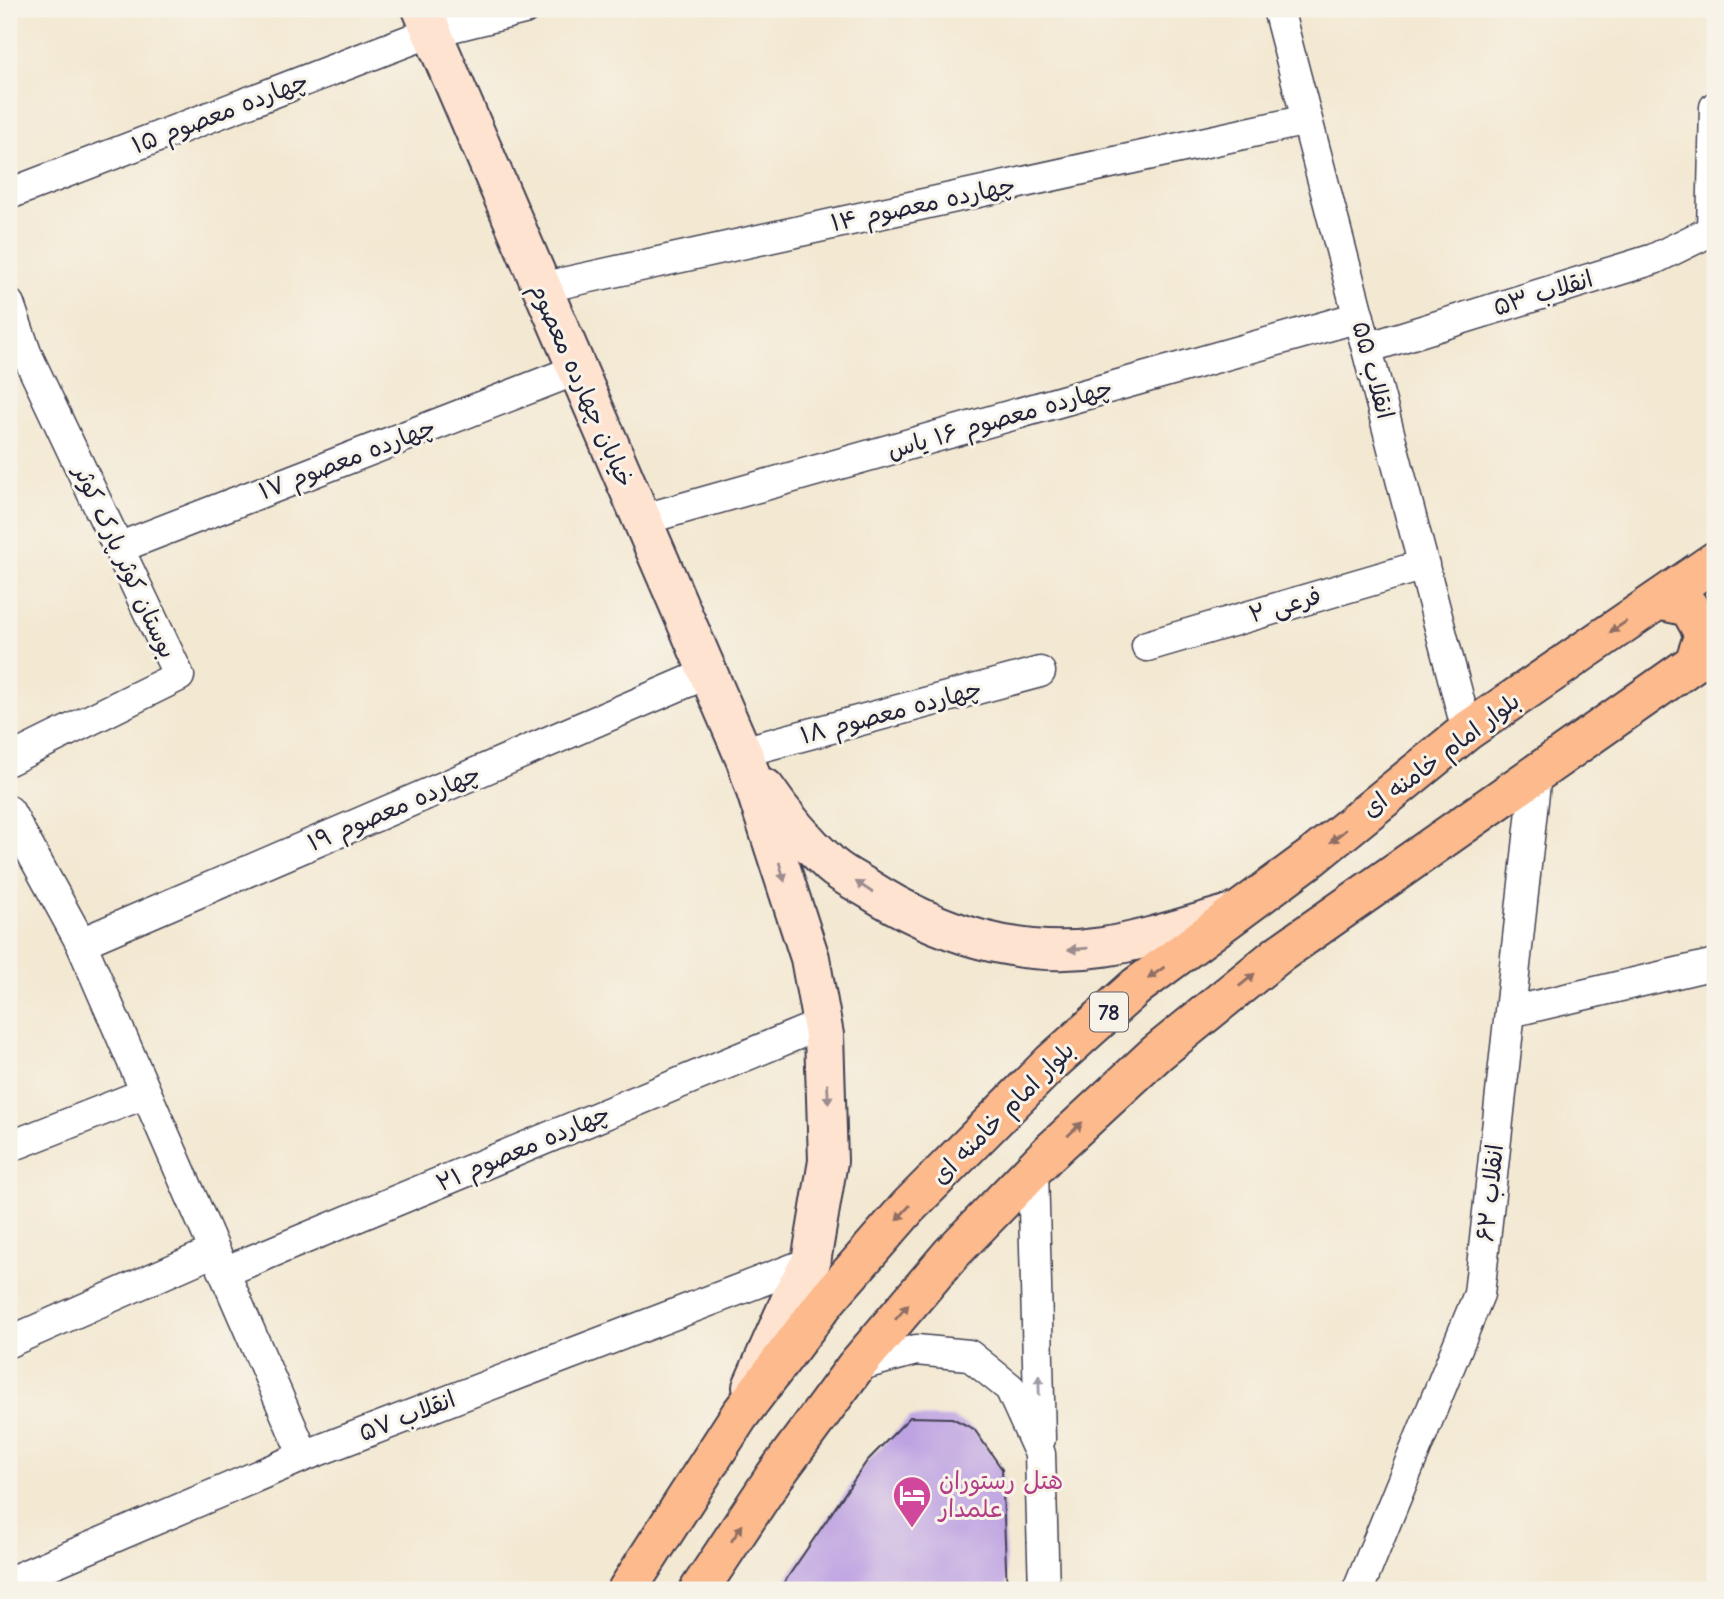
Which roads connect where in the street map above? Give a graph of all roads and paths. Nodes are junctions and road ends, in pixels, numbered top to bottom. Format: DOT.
graph roads {
  1 [pos="524,9"];
  2 [pos="1278,9"];
  3 [pos="427,20"];
  4 [pos="1715,107"];
  5 [pos="1307,120"];
  6 [pos="9,194"];
  7 [pos="1714,230"];
  8 [pos="540,288"];
  9 [pos="9,304"];
  10 [pos="1359,317"];
  11 [pos="1367,348"];
  12 [pos="18,356"];
  13 [pos="576,370"];
  14 [pos="641,520"];
  15 [pos="118,548"];
  16 [pos="1715,561"];
  17 [pos="1424,565"];
  18 [pos="1658,600"];
  19 [pos="1147,646"];
  20 [pos="1704,656"];
  21 [pos="1040,672"];
  22 [pos="708,673"];
  23 [pos="1467,731"];
  24 [pos="744,756"];
  25 [pos="9,760"];
  26 [pos="1536,774"];
  27 [pos="9,811"];
  28 [pos="1240,911"];
  29 [pos="81,943"];
  30 [pos="1715,964"];
  31 [pos="1510,1012"];
  32 [pos="822,1024"];
  33 [pos="146,1093"];
  34 [pos="9,1147"];
  35 [pos="1033,1169"];
  36 [pos="219,1262"];
  37 [pos="811,1262"];
  38 [pos="9,1342"];
  39 [pos="856,1366"];
  40 [pos="739,1416"];
  41 [pos="1040,1454"];
  42 [pos="304,1456"];
  43 [pos="9,1582"];
  44 [pos="627,1590"];
  45 [pos="699,1590"];
  46 [pos="1044,1590"];
  47 [pos="1358,1590"];
  1 -- 3 [label="street, چهارده معصوم ۱۵"];
  2 -- 5 [label="street, انقلاب ۵۵"];
  3 -- 6 [label="street, چهارده معصوم ۱۵"];
  3 -- 8 [label="street, خیابان چهارده معصوم"];
  4 -- 7 [label="street"];
  5 -- 8 [label="street, چهارده معصوم ۱۴"];
  5 -- 10 [label="street, انقلاب ۵۵"];
  7 -- 11 [label="street, انقلاب ۵۳"];
  8 -- 13 [label="street, خیابان چهارده معصوم"];
  9 -- 12 [label="street, بوستان کوثر پارک کوثر"];
  10 -- 11 [label="street, انقلاب ۵۵"];
  10 -- 14 [label="street, چهارده معصوم ۱۶ یاس"];
  11 -- 17 [label="street, انقلاب ۵۵"];
  12 -- 15 [label="street, بوستان کوثر پارک کوثر"];
  13 -- 14 [label="street, خیابان چهارده معصوم"];
  13 -- 15 [label="street, چهارده معصوم ۱۷"];
  14 -- 22 [label="street, خیابان چهارده معصوم"];
  15 -- 25 [label="street, بوستان کوثر پارک کوثر"];
  16 -- 18 [label="main road, بلوار امام خامنه ای / 78"];
  17 -- 19 [label="street, فرعی ۲"];
  17 -- 23 [label="street, انقلاب ۵۵"];
  18 -- 20 [label="main road"];
  18 -- 23 [label="main road, بلوار امام خامنه ای / 78, one-way"];
  20 -- 26 [label="main road, 78"];
  21 -- 24 [label="street, چهارده معصوم ۱۸"];
  22 -- 24 [label="street, خیابان چهارده معصوم"];
  22 -- 29 [label="street, چهارده معصوم ۱۹"];
  23 -- 28 [label="main road, بلوار امام خامنه ای / 78, one-way"];
  28 -- 24 [label="street, one-way"];
  24 -- 32 [label="street, one-way"];
  26 -- 31 [label="street, انقلاب ۶۲"];
  35 -- 26 [label="main road, 78, one-way"];
  27 -- 29 [label="street"];
  28 -- 40 [label="main road, بلوار امام خامنه ای / 78, one-way"];
  29 -- 33 [label="street"];
  30 -- 31 [label="street"];
  31 -- 47 [label="street, انقلاب ۶۲"];
  32 -- 36 [label="street, چهارده معصوم ۲۱"];
  32 -- 37 [label="street, one-way"];
  33 -- 34 [label="street"];
  33 -- 36 [label="street"];
  39 -- 35 [label="main road, 78, one-way"];
  41 -- 35 [label="street, one-way"];
  36 -- 38 [label="street, چهارده معصوم ۲۱"];
  36 -- 42 [label="street"];
  37 -- 40 [label="street"];
  37 -- 42 [label="street, انقلاب ۵۷"];
  39 -- 41 [label="street"];
  45 -- 39 [label="main road, 78, one-way"];
  40 -- 44 [label="main road, بلوار امام خامنه ای / 78"];
  41 -- 46 [label="street"];
  42 -- 43 [label="street, انقلاب ۵۷"];
}
